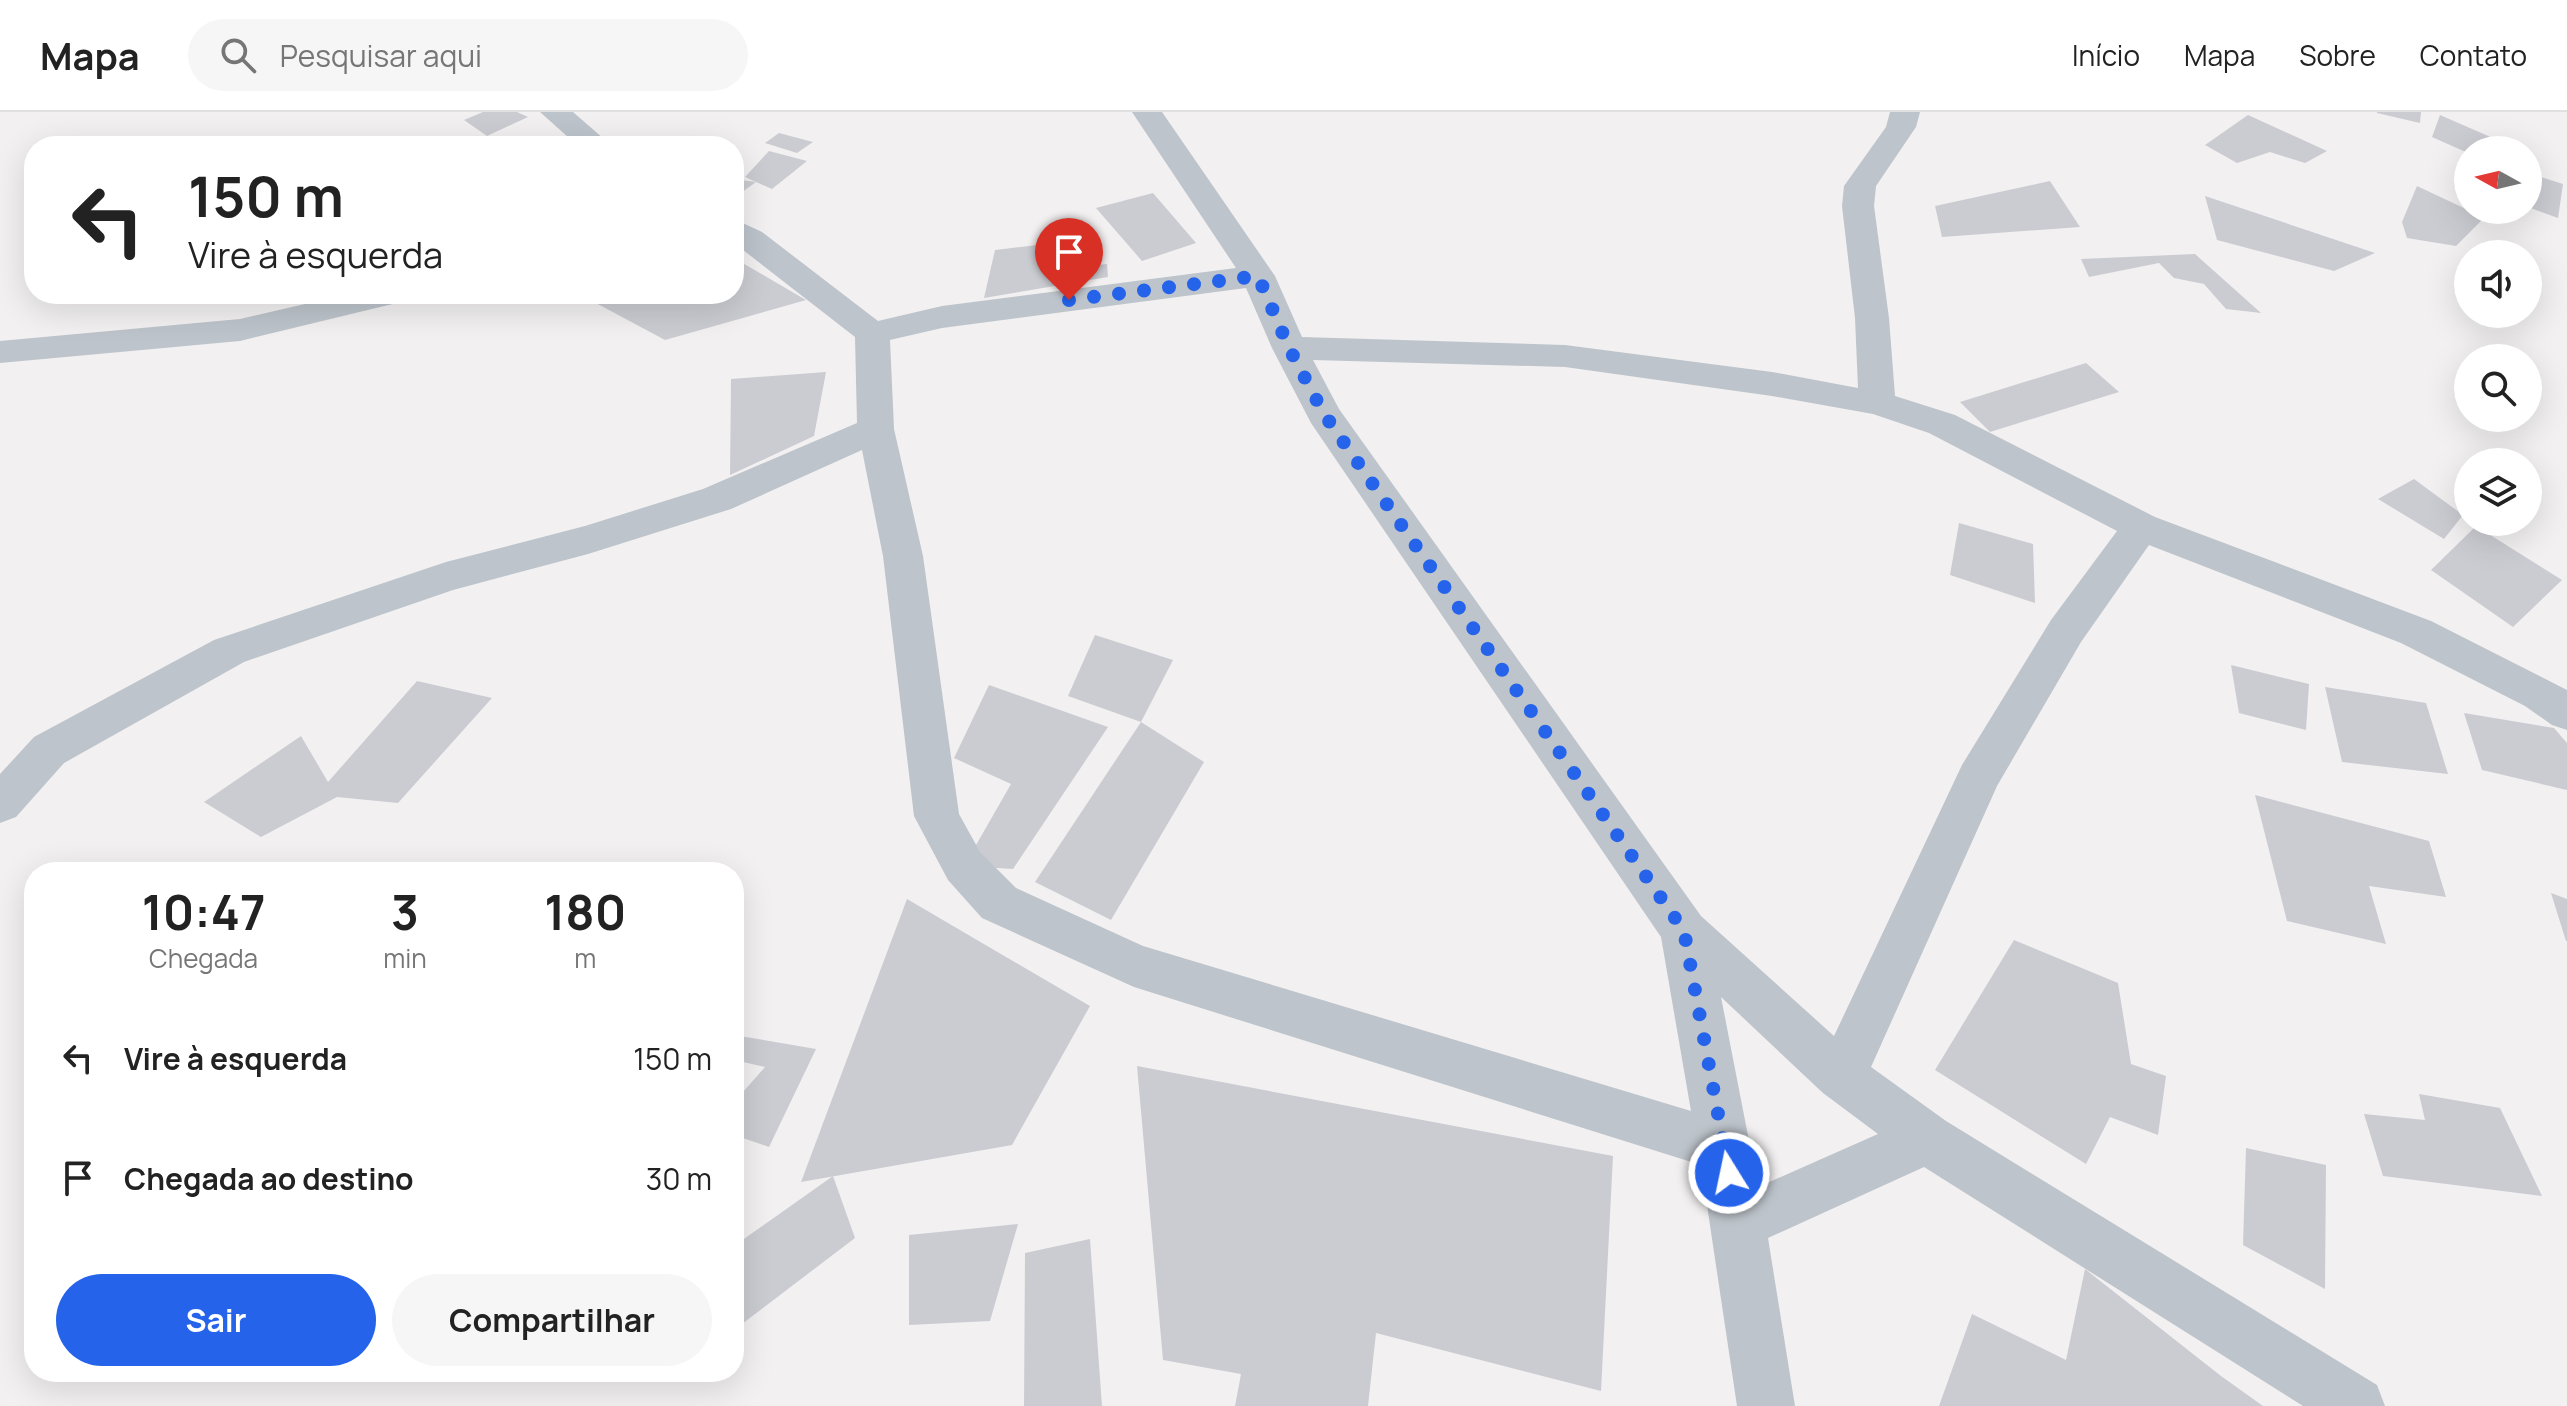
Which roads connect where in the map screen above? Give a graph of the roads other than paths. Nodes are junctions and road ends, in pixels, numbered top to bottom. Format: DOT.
graph roads {
  1 [pos="555,112"];
  2 [pos="1147,112"];
  3 [pos="1905,112"];
  4 [pos="585,136"];
  5 [pos="744,235"];
  6 [pos="1258,276"];
  7 [pos="350,304"];
  8 [pos="872,333"];
  9 [pos="1289,348"];
  10 [pos="0,352"];
  11 [pos="1877,403"];
  12 [pos="876,429"];
  13 [pos="2141,527"];
  14 [pos="2567,713"];
  15 [pos="0,749"];
  16 [pos="49,750"];
  17 [pos="0,804"];
  18 [pos="1684,931"];
  19 [pos="1841,1076"];
  20 [pos="1927,1139"];
  21 [pos="1724,1147"];
  22 [pos="1738,1224"];
  23 [pos="1766,1406"];
  24 [pos="2356,1406"];
  1 -- 4 [label="street"];
  2 -- 6 [label="street"];
  3 -- 11 [label="street"];
  5 -- 8 [label="street"];
  6 -- 8 [label="street"];
  6 -- 9 [label="street"];
  7 -- 10 [label="street"];
  8 -- 12 [label="street"];
  9 -- 11 [label="street"];
  9 -- 18 [label="street"];
  11 -- 13 [label="street"];
  12 -- 16 [label="street"];
  12 -- 21 [label="street"];
  13 -- 14 [label="street"];
  13 -- 19 [label="street"];
  15 -- 16 [label="street"];
  16 -- 17 [label="street"];
  18 -- 19 [label="street"];
  18 -- 21 [label="street"];
  19 -- 20 [label="street"];
  20 -- 22 [label="street"];
  20 -- 24 [label="street"];
  21 -- 22 [label="street"];
  22 -- 23 [label="street"];
}
